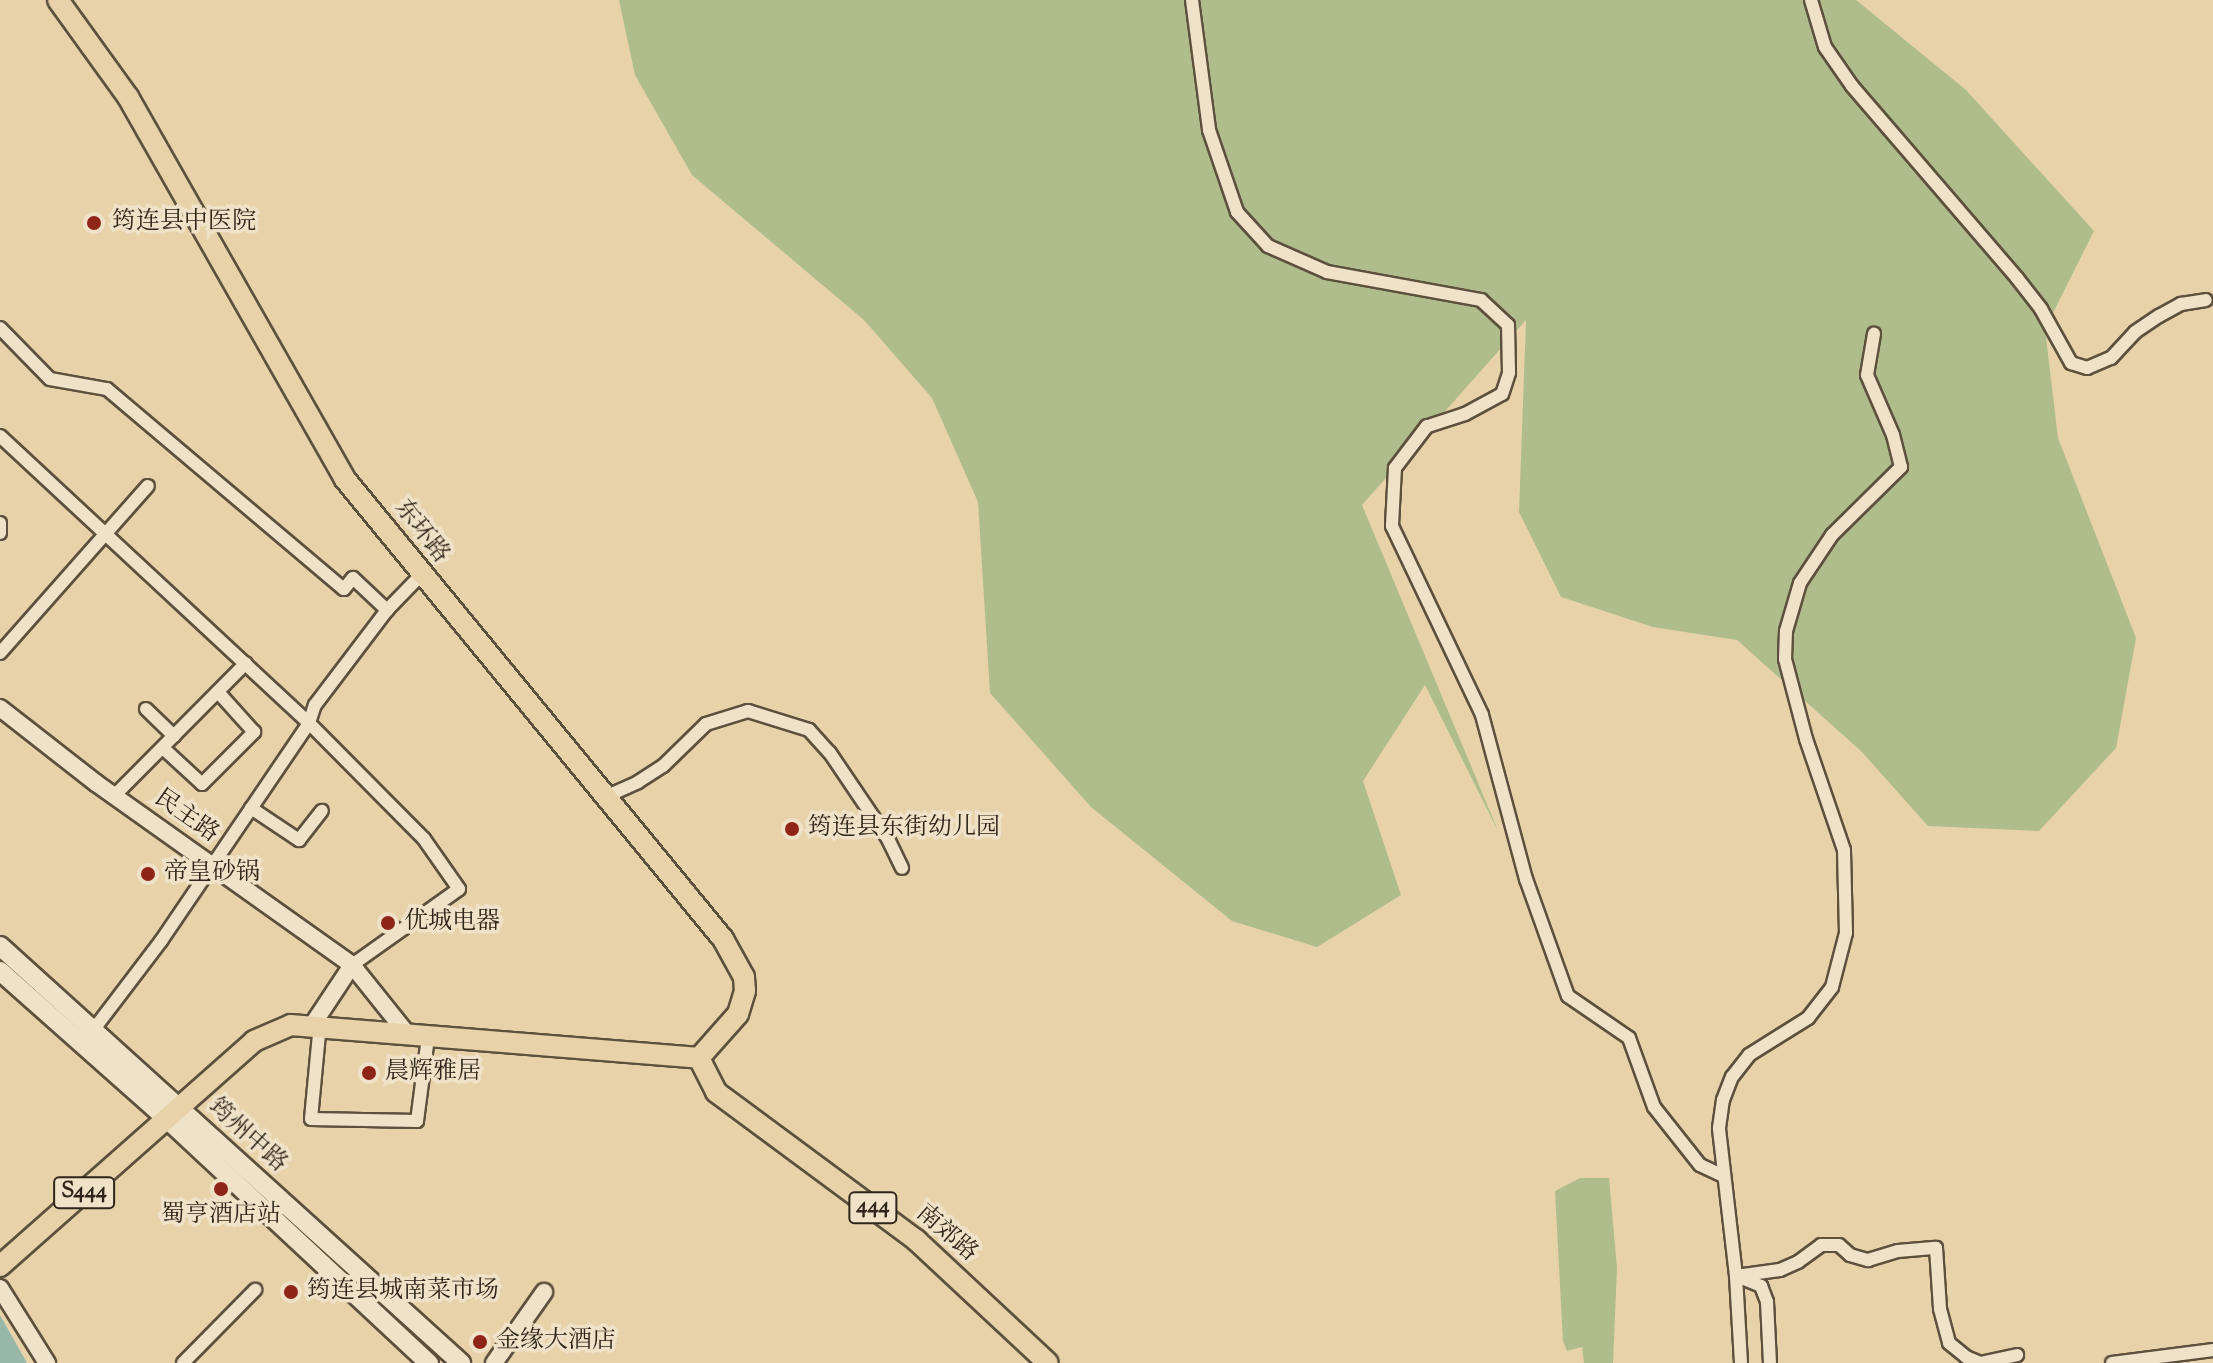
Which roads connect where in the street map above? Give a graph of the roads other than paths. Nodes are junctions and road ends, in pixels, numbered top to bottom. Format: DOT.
graph roads {
  1 [pos="58,0"];
  2 [pos="1192,0"];
  3 [pos="1811,0"];
  4 [pos="2206,300"];
  5 [pos="0,328"];
  6 [pos="1874,334"];
  7 [pos="0,436"];
  8 [pos="148,486"];
  9 [pos="0,523"];
  10 [pos="0,533"];
  11 [pos="105,534"];
  12 [pos="421,575"];
  13 [pos="387,610"];
  14 [pos="0,653"];
  15 [pos="246,663"];
  16 [pos="218,692"];
  17 [pos="0,708"];
  18 [pos="146,709"];
  19 [pos="309,723"];
  20 [pos="174,736"];
  21 [pos="163,748"];
  22 [pos="114,796"];
  23 [pos="605,797"];
  24 [pos="251,808"];
  25 [pos="322,811"];
  26 [pos="212,866"];
  27 [pos="902,868"];
  28 [pos="0,946"];
  29 [pos="352,965"];
  30 [pos="1,973"];
  31 [pos="313,1024"];
  32 [pos="94,1029"];
  33 [pos="418,1036"];
  34 [pos="699,1058"];
  35 [pos="174,1114"];
  36 [pos="1724,1176"];
  37 [pos="0,1266"];
  38 [pos="1736,1276"];
  39 [pos="0,1288"];
  40 [pos="255,1290"];
  41 [pos="544,1292"];
  42 [pos="2213,1350"];
  43 [pos="2017,1355"];
  44 [pos="47,1363"];
  45 [pos="183,1363"];
  46 [pos="429,1363"];
  47 [pos="461,1363"];
  48 [pos="494,1363"];
  49 [pos="1048,1363"];
  50 [pos="1741,1363"];
  51 [pos="1770,1363"];
  52 [pos="1980,1363"];
  53 [pos="2112,1363"];
  1 -- 12 [label="main road, 东环路"];
  2 -- 36 [label="street"];
  3 -- 4 [label="street"];
  5 -- 13 [label="street"];
  6 -- 36 [label="street"];
  7 -- 11 [label="street"];
  8 -- 11 [label="street"];
  9 -- 10 [label="street"];
  11 -- 14 [label="street"];
  11 -- 15 [label="street"];
  12 -- 13 [label="street"];
  12 -- 23 [label="main road, 东环路"];
  13 -- 19 [label="street"];
  15 -- 16 [label="street"];
  15 -- 19 [label="street"];
  16 -- 20 [label="street"];
  16 -- 21 [label="street"];
  17 -- 22 [label="street, 民主路"];
  18 -- 20 [label="street"];
  19 -- 24 [label="street"];
  19 -- 29 [label="street"];
  20 -- 21 [label="street"];
  21 -- 22 [label="street"];
  22 -- 26 [label="street, 民主路"];
  23 -- 27 [label="street"];
  23 -- 34 [label="main road, 东环路"];
  24 -- 25 [label="street"];
  24 -- 26 [label="street"];
  26 -- 29 [label="street, 民主路"];
  26 -- 32 [label="street"];
  28 -- 32 [label="main road, 筠州中路"];
  29 -- 31 [label="street"];
  29 -- 33 [label="street, 民主路"];
  30 -- 35 [label="main road, 筠州中路"];
  31 -- 33 [label="main road, S444"];
  31 -- 33 [label="street"];
  31 -- 35 [label="main road, S444"];
  32 -- 35 [label="main road, 筠州中路"];
  33 -- 34 [label="main road, S444"];
  34 -- 49 [label="main road, 南郊路 / 444"];
  35 -- 37 [label="main road, S444"];
  35 -- 46 [label="main road, 筠州中路"];
  35 -- 47 [label="main road, 筠州中路"];
  36 -- 38 [label="street"];
  38 -- 50 [label="street"];
  38 -- 51 [label="street"];
  38 -- 52 [label="street"];
  39 -- 44 [label="street"];
  40 -- 45 [label="street"];
  41 -- 48 [label="street"];
  42 -- 53 [label="street"];
  43 -- 52 [label="street"];
}
